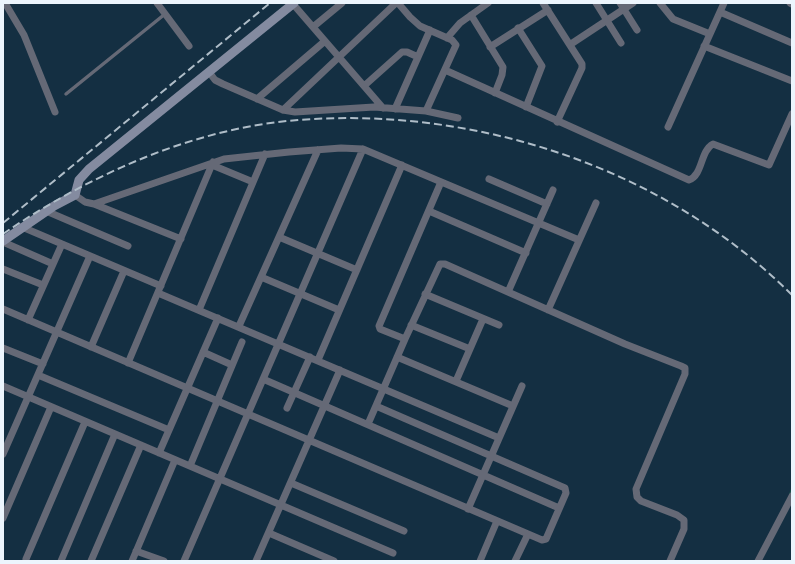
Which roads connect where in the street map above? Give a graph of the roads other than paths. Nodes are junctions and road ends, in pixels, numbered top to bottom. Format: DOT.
graph roads {
  1 [pos="5,3"];
  2 [pos="157,3"];
  3 [pos="293,3"];
  4 [pos="342,3"];
  5 [pos="397,3"];
  6 [pos="488,3"];
  7 [pos="543,3"];
  8 [pos="596,3"];
  9 [pos="620,3"];
  10 [pos="634,3"];
  11 [pos="660,3"];
  12 [pos="724,3"];
  13 [pos="548,10"];
  14 [pos="624,10"];
  15 [pos="720,12"];
  16 [pos="165,14"];
  17 [pos="471,15"];
  18 [pos="608,22"];
  19 [pos="313,27"];
  20 [pos="518,28"];
  21 [pos="430,30"];
  22 [pos="637,30"];
  23 [pos="710,34"];
  24 [pos="447,38"];
  25 [pos="325,40"];
  26 [pos="621,43"];
  27 [pos="792,43"];
  28 [pos="571,44"];
  29 [pos="189,46"];
  30 [pos="704,46"];
  31 [pos="490,47"];
  32 [pos="339,57"];
  33 [pos="418,57"];
  34 [pos="445,70"];
  35 [pos="209,72"];
  36 [pos="792,81"];
  37 [pos="364,86"];
  38 [pos="495,93"];
  39 [pos="66,94"];
  40 [pos="257,99"];
  41 [pos="526,107"];
  42 [pos="383,108"];
  43 [pos="395,109"];
  44 [pos="283,110"];
  45 [pos="426,111"];
  46 [pos="55,112"];
  47 [pos="792,114"];
  48 [pos="458,118"];
  49 [pos="557,122"];
  50 [pos="668,127"];
  51 [pos="363,149"];
  52 [pos="318,150"];
  53 [pos="265,154"];
  54 [pos="212,164"];
  55 [pos="402,165"];
  56 [pos="489,179"];
  57 [pos="253,182"];
  58 [pos="441,182"];
  59 [pos="553,190"];
  60 [pos="75,195"];
  61 [pos="596,203"];
  62 [pos="94,204"];
  63 [pos="547,204"];
  64 [pos="46,211"];
  65 [pos="429,211"];
  66 [pos="540,222"];
  67 [pos="22,227"];
  68 [pos="278,236"];
  69 [pos="181,239"];
  70 [pos="579,240"];
  71 [pos="3,242"];
  72 [pos="62,244"];
  73 [pos="128,246"];
  74 [pos="319,253"];
  75 [pos="526,253"];
  76 [pos="90,256"];
  77 [pos="53,264"];
  78 [pos="3,269"];
  79 [pos="124,270"];
  80 [pos="357,270"];
  81 [pos="261,277"];
  82 [pos="43,286"];
  83 [pos="159,289"];
  84 [pos="508,292"];
  85 [pos="301,294"];
  86 [pos="425,294"];
  87 [pos="3,309"];
  88 [pos="199,310"];
  89 [pos="339,310"];
  90 [pos="548,310"];
  91 [pos="218,318"];
  92 [pos="483,319"];
  93 [pos="28,320"];
  94 [pos="411,325"];
  95 [pos="499,325"];
  96 [pos="239,326"];
  97 [pos="56,332"];
  98 [pos="405,339"];
  99 [pos="242,342"];
  100 [pos="279,344"];
  101 [pos="91,347"];
  102 [pos="3,348"];
  103 [pos="470,349"];
  104 [pos="203,352"];
  105 [pos="397,356"];
  106 [pos="310,357"];
  107 [pos="318,360"];
  108 [pos="128,363"];
  109 [pos="42,364"];
  110 [pos="232,365"];
  111 [pos="340,370"];
  112 [pos="38,375"];
  113 [pos="263,379"];
  114 [pos="456,381"];
  115 [pos="3,386"];
  116 [pos="522,386"];
  117 [pos="188,389"];
  118 [pos="383,389"];
  119 [pos="294,392"];
  120 [pos="29,397"];
  121 [pos="217,401"];
  122 [pos="325,406"];
  123 [pos="376,406"];
  124 [pos="513,406"];
  125 [pos="51,407"];
  126 [pos="287,408"];
  127 [pos="248,413"];
  128 [pos="86,422"];
  129 [pos="368,424"];
  130 [pos="169,430"];
  131 [pos="115,434"];
  132 [pos="499,438"];
  133 [pos="310,441"];
  134 [pos="141,445"];
  135 [pos="159,453"];
  136 [pos="3,454"];
  137 [pos="490,456"];
  138 [pos="175,460"];
  139 [pos="190,466"];
  140 [pos="482,474"];
  141 [pos="219,478"];
  142 [pos="291,483"];
  143 [pos="792,496"];
  144 [pos="281,506"];
  145 [pos="559,508"];
  146 [pos="468,509"];
  147 [pos="3,518"];
  148 [pos="497,521"];
  149 [pos="269,532"];
  150 [pos="404,532"];
  151 [pos="528,534"];
  152 [pos="136,550"];
  153 [pos="393,553"];
  154 [pos="26,559"];
  155 [pos="61,561"];
  156 [pos="91,561"];
  157 [pos="132,561"];
  158 [pos="164,561"];
  159 [pos="184,561"];
  160 [pos="256,561"];
  161 [pos="334,561"];
  162 [pos="480,561"];
  163 [pos="515,561"];
  164 [pos="670,561"];
  165 [pos="758,561"];
  1 -- 46 [label="street"];
  2 -- 16 [label="street"];
  3 -- 19 [label="street"];
  3 -- 35 [label="street"];
  4 -- 19 [label="street"];
  5 -- 21 [label="street"];
  5 -- 32 [label="street"];
  6 -- 17 [label="street"];
  7 -- 13 [label="street"];
  8 -- 18 [label="street"];
  9 -- 14 [label="street"];
  10 -- 14 [label="street"];
  11 -- 23 [label="street"];
  12 -- 15 [label="street"];
  13 -- 20 [label="street"];
  13 -- 28 [label="street"];
  14 -- 18 [label="street"];
  14 -- 22 [label="street"];
  15 -- 23 [label="street"];
  15 -- 27 [label="street"];
  16 -- 29 [label="street"];
  16 -- 39 [label="lane"];
  17 -- 24 [label="street"];
  17 -- 31 [label="street"];
  18 -- 26 [label="street"];
  18 -- 28 [label="street"];
  19 -- 25 [label="street"];
  20 -- 31 [label="street"];
  20 -- 41 [label="street"];
  21 -- 24 [label="street"];
  21 -- 33 [label="street"];
  23 -- 30 [label="street"];
  24 -- 34 [label="street"];
  25 -- 32 [label="street"];
  25 -- 40 [label="street"];
  28 -- 49 [label="street"];
  30 -- 36 [label="street"];
  30 -- 50 [label="street"];
  31 -- 38 [label="street"];
  32 -- 37 [label="street"];
  32 -- 44 [label="street"];
  33 -- 37 [label="street"];
  33 -- 43 [label="street"];
  34 -- 38 [label="street"];
  34 -- 45 [label="street"];
  35 -- 40 [label="street"];
  35 -- 60 [label="street"];
  37 -- 42 [label="street"];
  38 -- 41 [label="street"];
  40 -- 44 [label="street"];
  41 -- 49 [label="street"];
  42 -- 43 [label="street"];
  42 -- 44 [label="street"];
  43 -- 45 [label="street"];
  45 -- 48 [label="street"];
  47 -- 49 [label="street"];
  51 -- 52 [label="street"];
  51 -- 55 [label="street"];
  51 -- 74 [label="street"];
  52 -- 53 [label="street"];
  52 -- 68 [label="street"];
  53 -- 54 [label="street"];
  53 -- 57 [label="street"];
  54 -- 57 [label="street"];
  54 -- 62 [label="street"];
  54 -- 69 [label="street"];
  55 -- 58 [label="street"];
  55 -- 80 [label="street"];
  56 -- 63 [label="street"];
  57 -- 88 [label="street"];
  58 -- 65 [label="street"];
  58 -- 66 [label="street"];
  59 -- 63 [label="street"];
  60 -- 62 [label="street"];
  60 -- 64 [label="street"];
  61 -- 70 [label="street"];
  62 -- 69 [label="street"];
  63 -- 66 [label="street"];
  64 -- 67 [label="street"];
  64 -- 73 [label="street"];
  65 -- 75 [label="street"];
  65 -- 98 [label="street"];
  66 -- 70 [label="street"];
  66 -- 75 [label="street"];
  67 -- 71 [label="street"];
  67 -- 72 [label="street"];
  68 -- 74 [label="street"];
  68 -- 81 [label="street"];
  69 -- 83 [label="street"];
  70 -- 90 [label="street"];
  71 -- 77 [label="street"];
  72 -- 76 [label="street"];
  72 -- 77 [label="street"];
  74 -- 80 [label="street"];
  74 -- 85 [label="street"];
  75 -- 84 [label="street"];
  76 -- 79 [label="street"];
  76 -- 97 [label="street"];
  77 -- 82 [label="street"];
  78 -- 82 [label="street"];
  79 -- 83 [label="street"];
  79 -- 101 [label="street"];
  80 -- 89 [label="street"];
  81 -- 85 [label="street"];
  81 -- 96 [label="street"];
  82 -- 93 [label="street"];
  83 -- 88 [label="street"];
  83 -- 108 [label="street"];
  84 -- 86 [label="street"];
  84 -- 90 [label="street"];
  85 -- 89 [label="street"];
  85 -- 100 [label="street"];
  86 -- 92 [label="street"];
  86 -- 94 [label="street"];
  87 -- 93 [label="street"];
  88 -- 91 [label="street"];
  89 -- 107 [label="street"];
  90 -- 164 [label="street"];
  91 -- 96 [label="street"];
  91 -- 104 [label="street"];
  92 -- 95 [label="street"];
  92 -- 103 [label="street"];
  93 -- 97 [label="street"];
  94 -- 98 [label="street"];
  94 -- 103 [label="street"];
  96 -- 100 [label="street"];
  97 -- 101 [label="street"];
  97 -- 109 [label="street"];
  98 -- 105 [label="street"];
  99 -- 110 [label="street"];
  100 -- 106 [label="street"];
  100 -- 113 [label="street"];
  101 -- 108 [label="street"];
  102 -- 109 [label="street"];
  103 -- 114 [label="street"];
  104 -- 110 [label="street"];
  104 -- 117 [label="street"];
  105 -- 114 [label="street"];
  105 -- 118 [label="street"];
  106 -- 107 [label="street"];
  106 -- 119 [label="street"];
  107 -- 111 [label="street"];
  108 -- 117 [label="street"];
  109 -- 112 [label="street"];
  110 -- 121 [label="street"];
  111 -- 118 [label="street"];
  111 -- 122 [label="street"];
  112 -- 120 [label="street"];
  112 -- 130 [label="street"];
  113 -- 119 [label="street"];
  113 -- 127 [label="street"];
  114 -- 124 [label="street"];
  115 -- 120 [label="street"];
  116 -- 124 [label="street"];
  117 -- 121 [label="street"];
  117 -- 130 [label="street"];
  118 -- 123 [label="street"];
  118 -- 132 [label="street"];
  119 -- 122 [label="street"];
  119 -- 126 [label="street"];
  120 -- 125 [label="street"];
  120 -- 136 [label="street"];
  121 -- 127 [label="street"];
  121 -- 139 [label="street"];
  122 -- 129 [label="street"];
  122 -- 133 [label="street"];
  123 -- 129 [label="street"];
  123 -- 137 [label="street"];
  124 -- 132 [label="street"];
  125 -- 128 [label="street"];
  125 -- 147 [label="street"];
  127 -- 133 [label="street"];
  127 -- 141 [label="street"];
  128 -- 131 [label="street"];
  128 -- 154 [label="street"];
  129 -- 140 [label="street"];
  130 -- 135 [label="street"];
  131 -- 134 [label="street"];
  131 -- 155 [label="street"];
  132 -- 137 [label="street"];
  133 -- 142 [label="street"];
  133 -- 146 [label="street"];
  134 -- 135 [label="street"];
  134 -- 156 [label="street"];
  135 -- 138 [label="street"];
  137 -- 140 [label="street"];
  137 -- 145 [label="street"];
  138 -- 139 [label="street"];
  138 -- 152 [label="street"];
  139 -- 141 [label="street"];
  140 -- 145 [label="street"];
  140 -- 146 [label="street"];
  141 -- 144 [label="street"];
  141 -- 159 [label="street"];
  142 -- 144 [label="street"];
  142 -- 150 [label="street"];
  143 -- 165 [label="street"];
  144 -- 149 [label="street"];
  144 -- 153 [label="street"];
  145 -- 151 [label="street"];
  146 -- 148 [label="street"];
  148 -- 151 [label="street"];
  148 -- 162 [label="street"];
  149 -- 160 [label="street"];
  149 -- 161 [label="street"];
  151 -- 163 [label="street"];
  152 -- 157 [label="street"];
  152 -- 158 [label="street"];
}
